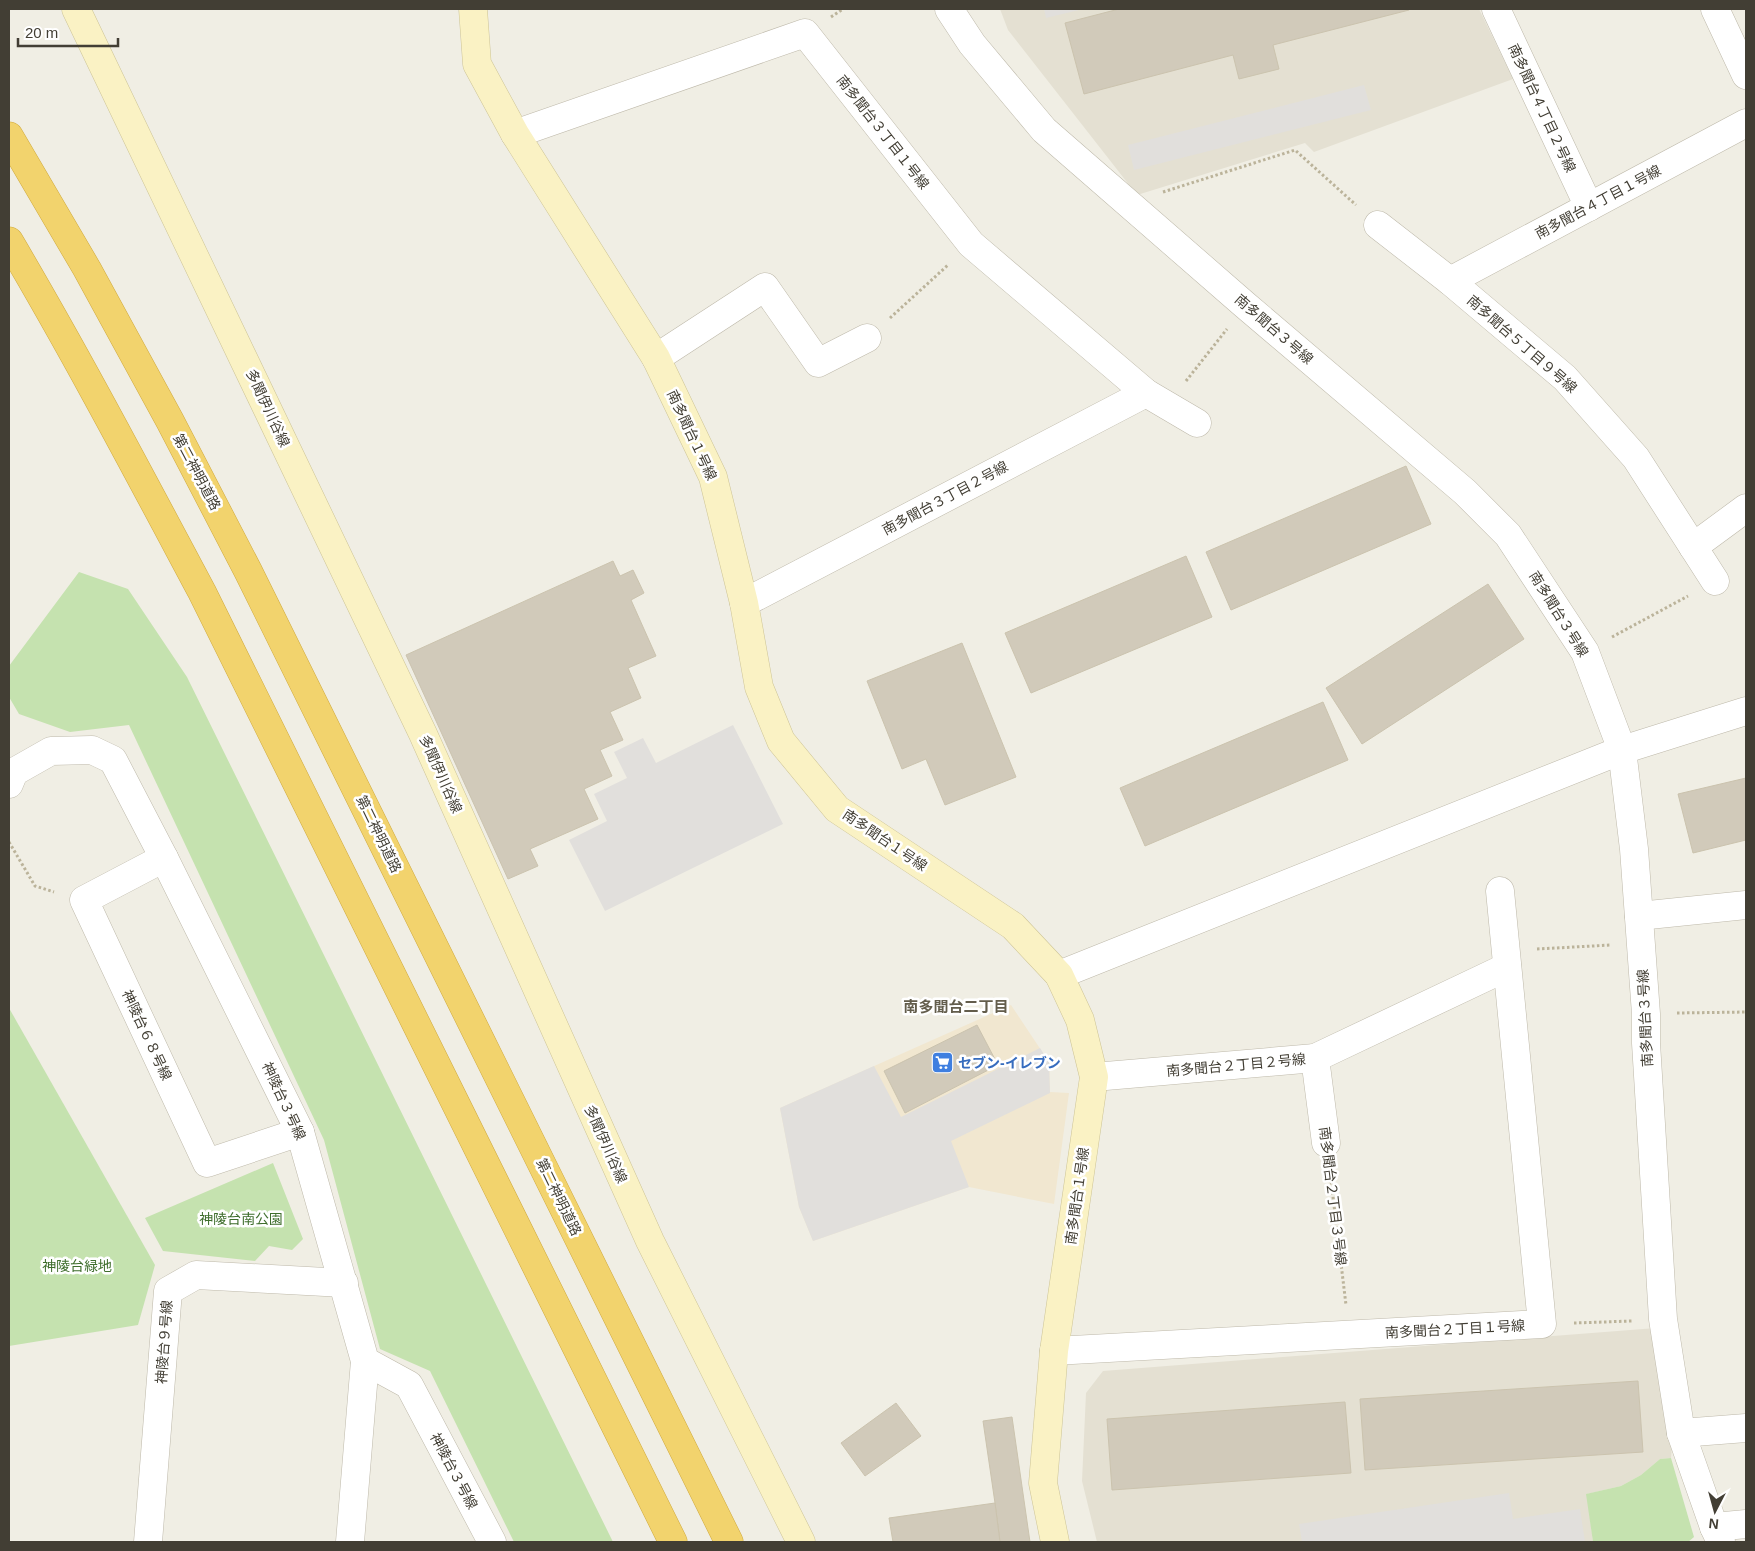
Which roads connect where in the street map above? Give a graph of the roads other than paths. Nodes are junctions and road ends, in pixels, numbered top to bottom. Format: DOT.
graph roads {
  1 [pos="76,9"];
  2 [pos="473,9"];
  3 [pos="949,9"];
  4 [pos="1496,9"];
  5 [pos="1716,9"];
  6 [pos="1746,75"];
  7 [pos="1746,123"];
  8 [pos="516,134"];
  9 [pos="9,136"];
  10 [pos="1588,207"];
  11 [pos="1378,225"];
  12 [pos="9,241"];
  13 [pos="1450,281"];
  14 [pos="867,338"];
  15 [pos="656,358"];
  16 [pos="1156,399"];
  17 [pos="1197,423"];
  18 [pos="1746,508"];
  19 [pos="1693,547"];
  20 [pos="1715,581"];
  21 [pos="744,603"];
  22 [pos="1746,711"];
  23 [pos="1622,750"];
  24 [pos="9,784"];
  25 [pos="164,858"];
  26 [pos="1500,891"];
  27 [pos="1746,905"];
  28 [pos="1639,916"];
  29 [pos="1506,959"];
  30 [pos="1059,975"];
  31 [pos="1315,1058"];
  32 [pos="1094,1077"];
  33 [pos="300,1132"];
  34 [pos="1326,1143"];
  35 [pos="344,1283"];
  36 [pos="1054,1351"];
  37 [pos="365,1361"];
  38 [pos="1746,1428"];
  39 [pos="1681,1433"];
  40 [pos="1746,1524"];
  41 [pos="1717,1535"];
  42 [pos="148,1542"];
  43 [pos="350,1542"];
  44 [pos="492,1542"];
  45 [pos="673,1542"];
  46 [pos="729,1542"];
  47 [pos="801,1542"];
  48 [pos="1055,1542"];
  1 -- 47 [label="street, 多聞伊川谷線"];
  2 -- 8 [label="street, 南多聞台１号線"];
  3 -- 23 [label="street, 南多聞台３号線"];
  4 -- 10 [label="street, 南多聞台４丁目２号線"];
  5 -- 6 [label="street"];
  7 -- 10 [label="street, 南多聞台４丁目１号線"];
  8 -- 15 [label="street, 南多聞台１号線"];
  8 -- 16 [label="street, 南多聞台３丁目１号線"];
  9 -- 46 [label="highway, 第二神明道路"];
  10 -- 13 [label="street, 南多聞台４丁目１号線"];
  11 -- 13 [label="street, 南多聞台５丁目９号線"];
  12 -- 45 [label="highway"];
  13 -- 19 [label="street, 南多聞台５丁目９号線"];
  14 -- 15 [label="street"];
  15 -- 21 [label="street, 南多聞台１号線"];
  16 -- 17 [label="street, 南多聞台３丁目１号線"];
  16 -- 21 [label="street, 南多聞台３丁目２号線"];
  18 -- 19 [label="street"];
  19 -- 20 [label="street, 南多聞台５丁目９号線"];
  21 -- 30 [label="street, 南多聞台１号線"];
  22 -- 23 [label="street"];
  23 -- 28 [label="street, 南多聞台３号線"];
  23 -- 30 [label="street"];
  24 -- 25 [label="street, 神陵台３号線"];
  25 -- 33 [label="street, 神陵台３号線"];
  25 -- 33 [label="street, 神陵台６８号線"];
  26 -- 29 [label="street, 南多聞台２丁目１号線"];
  27 -- 28 [label="street"];
  28 -- 39 [label="street, 南多聞台３号線"];
  29 -- 31 [label="street, 南多聞台２丁目２号線"];
  29 -- 36 [label="street, 南多聞台２丁目１号線"];
  30 -- 32 [label="street, 南多聞台１号線"];
  31 -- 32 [label="street, 南多聞台２丁目２号線"];
  31 -- 34 [label="street, 南多聞台２丁目３号線"];
  32 -- 36 [label="street, 南多聞台１号線"];
  33 -- 35 [label="street, 神陵台３号線"];
  35 -- 37 [label="street, 神陵台３号線"];
  35 -- 42 [label="street, 神陵台９号線"];
  36 -- 48 [label="street, 南多聞台１号線"];
  37 -- 43 [label="street"];
  37 -- 44 [label="street, 神陵台３号線"];
  38 -- 39 [label="street"];
  39 -- 41 [label="street, 南多聞台３号線"];
  40 -- 41 [label="street"];
}
